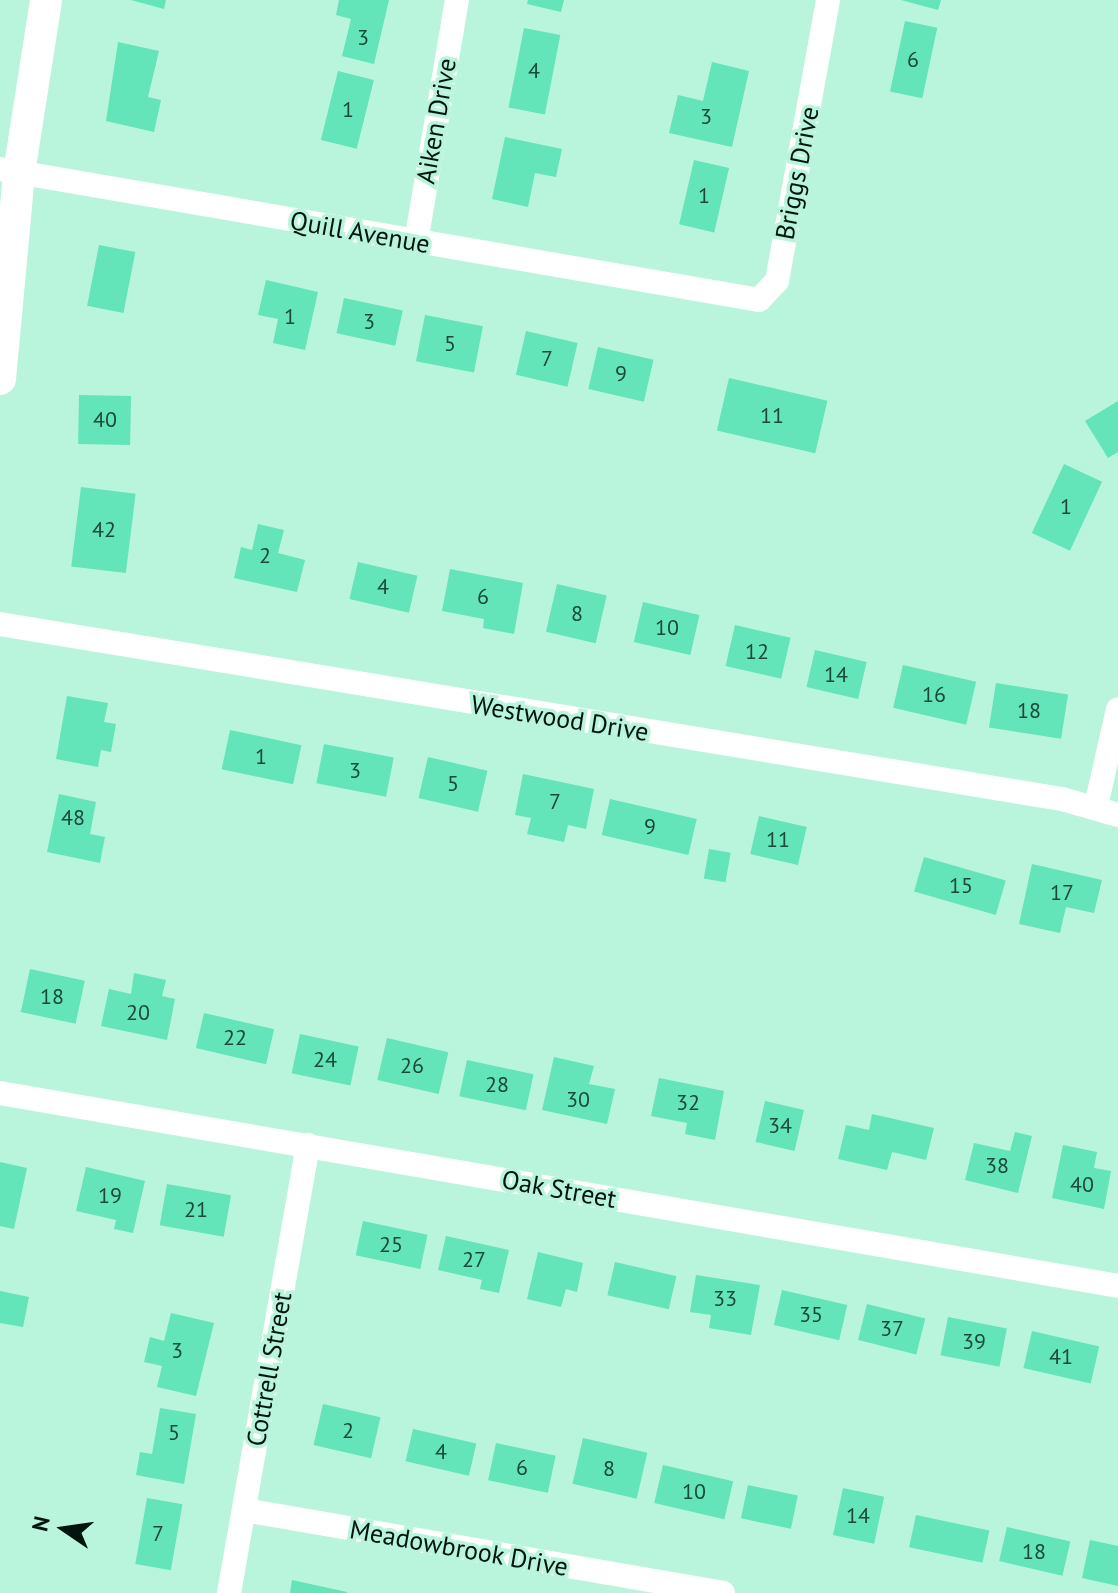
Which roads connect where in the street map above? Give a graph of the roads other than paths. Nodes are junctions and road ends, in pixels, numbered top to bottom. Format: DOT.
graph roads {
  1 [pos="46,0"];
  2 [pos="457,0"];
  3 [pos="828,0"];
  4 [pos="10,171"];
  5 [pos="416,242"];
  6 [pos="719,295"];
  7 [pos="0,379"];
  8 [pos="0,624"];
  9 [pos="1118,709"];
  10 [pos="1107,810"];
  11 [pos="0,1093"];
  12 [pos="308,1145"];
  13 [pos="1118,1286"];
  14 [pos="244,1510"];
  15 [pos="229,1593"];
  16 [pos="723,1593"];
  1 -- 4 [label="street"];
  2 -- 5 [label="street, Aiken Drive"];
  3 -- 6 [label="street, Briggs Drive"];
  4 -- 5 [label="street, Quill Avenue"];
  4 -- 7 [label="street"];
  5 -- 6 [label="street, Quill Avenue"];
  8 -- 10 [label="street, Westwood Drive"];
  9 -- 10 [label="street"];
  11 -- 12 [label="street, Oak Street"];
  12 -- 13 [label="street, Oak Street"];
  12 -- 14 [label="street, Cottrell Street"];
  14 -- 15 [label="street, Cottrell Street"];
  14 -- 16 [label="street, Meadowbrook Drive"];
}
